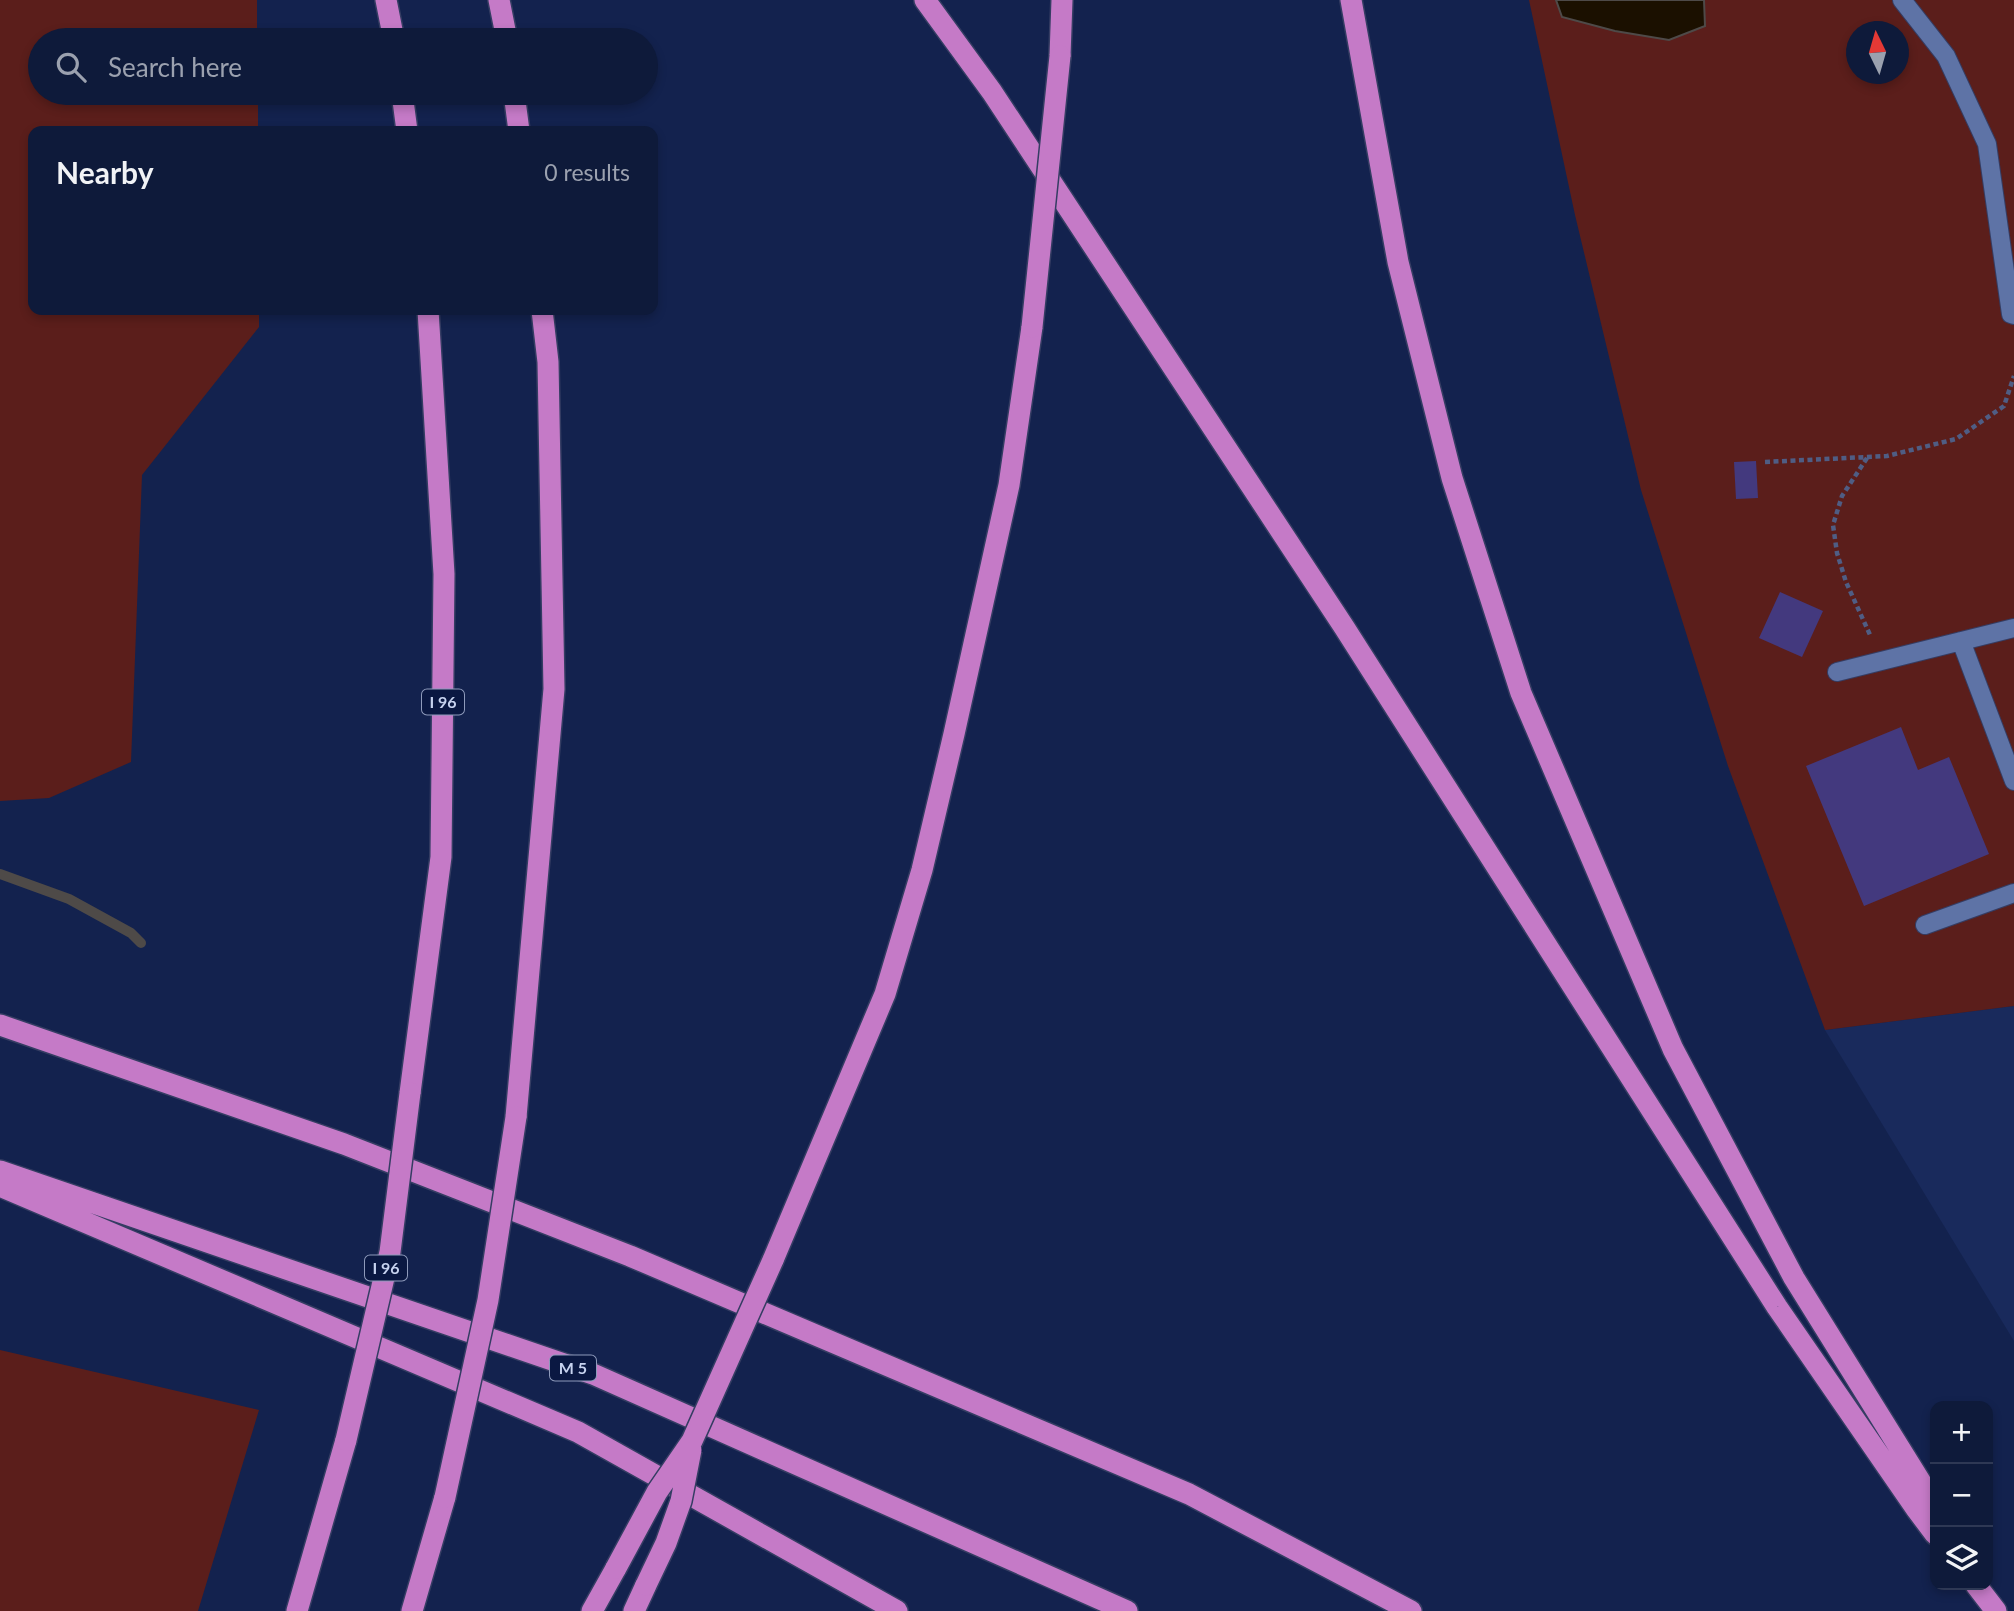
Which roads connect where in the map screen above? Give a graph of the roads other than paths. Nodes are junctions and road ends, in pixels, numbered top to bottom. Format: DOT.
graph roads {
  1 [pos="386,0"];
  2 [pos="499,0"];
  3 [pos="925,0"];
  4 [pos="1062,0"];
  5 [pos="1351,0"];
  6 [pos="1902,0"];
  7 [pos="392,28"];
  8 [pos="505,28"];
  9 [pos="404,105"];
  10 [pos="516,105"];
  11 [pos="406,126"];
  12 [pos="518,126"];
  13 [pos="428,315"];
  14 [pos="543,315"];
  15 [pos="2014,315"];
  16 [pos="2014,628"];
  17 [pos="1961,641"];
  18 [pos="1837,672"];
  19 [pos="2014,782"];
  20 [pos="2014,893"];
  21 [pos="1925,925"];
  22 [pos="0,1025"];
  23 [pos="0,1171"];
  24 [pos="0,1186"];
  25 [pos="692,1441"];
  26 [pos="1930,1497"];
  27 [pos="1930,1527"];
  28 [pos="1980,1590"];
  29 [pos="1990,1590"];
  30 [pos="297,1611"];
  31 [pos="412,1611"];
  32 [pos="592,1611"];
  33 [pos="634,1611"];
  34 [pos="897,1611"];
  35 [pos="1128,1611"];
  36 [pos="1411,1611"];
  37 [pos="1996,1611"];
  38 [pos="2004,1611"];
  1 -- 7 [label="highway"];
  2 -- 8 [label="highway"];
  3 -- 27 [label="highway"];
  4 -- 25 [label="highway, bridge"];
  5 -- 26 [label="highway"];
  6 -- 15 [label="lane"];
  9 -- 11 [label="highway"];
  10 -- 12 [label="highway"];
  13 -- 30 [label="highway, I 96, bridge"];
  14 -- 31 [label="highway, bridge"];
  16 -- 17 [label="lane"];
  17 -- 18 [label="lane"];
  17 -- 19 [label="lane"];
  20 -- 21 [label="lane"];
  22 -- 36 [label="highway"];
  23 -- 35 [label="highway, M 5"];
  24 -- 34 [label="highway"];
  25 -- 32 [label="highway, bridge"];
  25 -- 33 [label="highway, bridge"];
  28 -- 37 [label="highway"];
  29 -- 38 [label="highway"];
}
